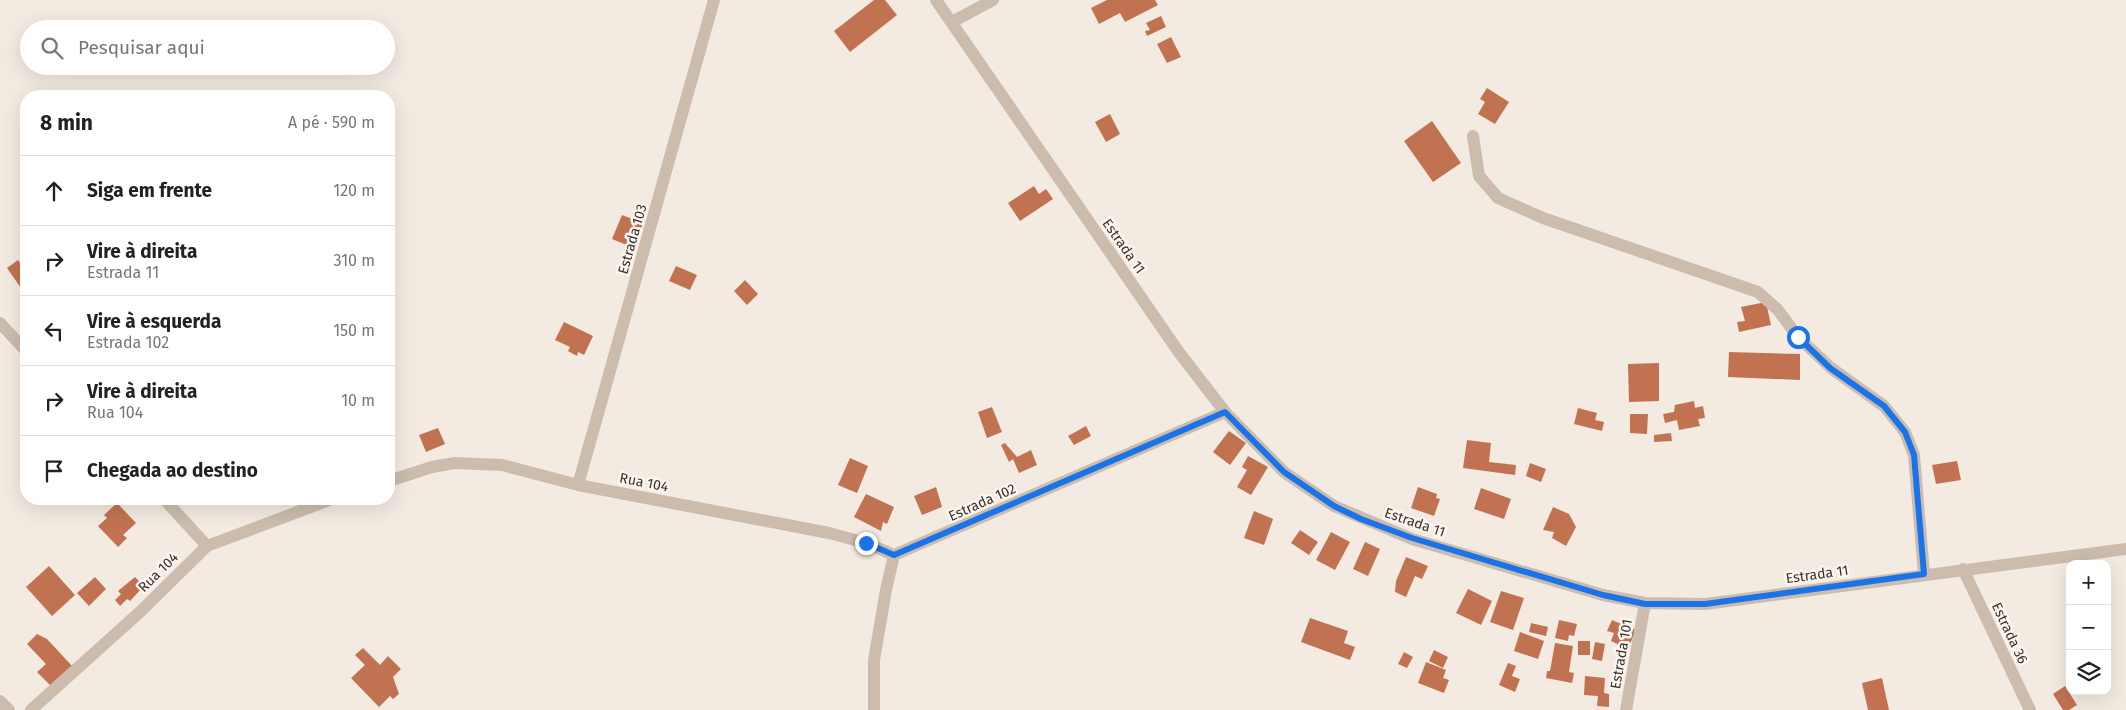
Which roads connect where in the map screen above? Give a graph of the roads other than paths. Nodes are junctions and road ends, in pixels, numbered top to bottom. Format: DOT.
graph roads {
  1 [pos="714,0"];
  2 [pos="936,0"];
  3 [pos="993,0"];
  4 [pos="952,22"];
  5 [pos="1473,136"];
  6 [pos="0,323"];
  7 [pos="20,345"];
  8 [pos="1225,412"];
  9 [pos="395,479"];
  10 [pos="578,485"];
  11 [pos="169,505"];
  12 [pos="316,505"];
  13 [pos="206,546"];
  14 [pos="2126,549"];
  15 [pos="894,555"];
  16 [pos="1963,569"];
  17 [pos="1924,574"];
  18 [pos="1645,604"];
  19 [pos="0,700"];
  20 [pos="9,710"];
  21 [pos="31,710"];
  22 [pos="874,710"];
  23 [pos="1626,710"];
  24 [pos="2030,710"];
  1 -- 10 [label="street, Estrada 103"];
  2 -- 4 [label="street, Estrada 11"];
  3 -- 4 [label="street"];
  4 -- 8 [label="street, Estrada 11"];
  5 -- 17 [label="street"];
  6 -- 7 [label="street"];
  8 -- 15 [label="street, Estrada 102"];
  8 -- 18 [label="street, Estrada 11"];
  9 -- 10 [label="street, Rua 104"];
  10 -- 15 [label="street, Rua 104"];
  11 -- 13 [label="street"];
  12 -- 13 [label="street, Rua 104"];
  13 -- 21 [label="street, Rua 104"];
  14 -- 16 [label="street, Estrada 11"];
  15 -- 22 [label="street"];
  16 -- 17 [label="street, Estrada 11"];
  16 -- 24 [label="street, Estrada 36"];
  17 -- 18 [label="street, Estrada 11"];
  18 -- 23 [label="street, Estrada 101"];
  19 -- 20 [label="street"];
}
